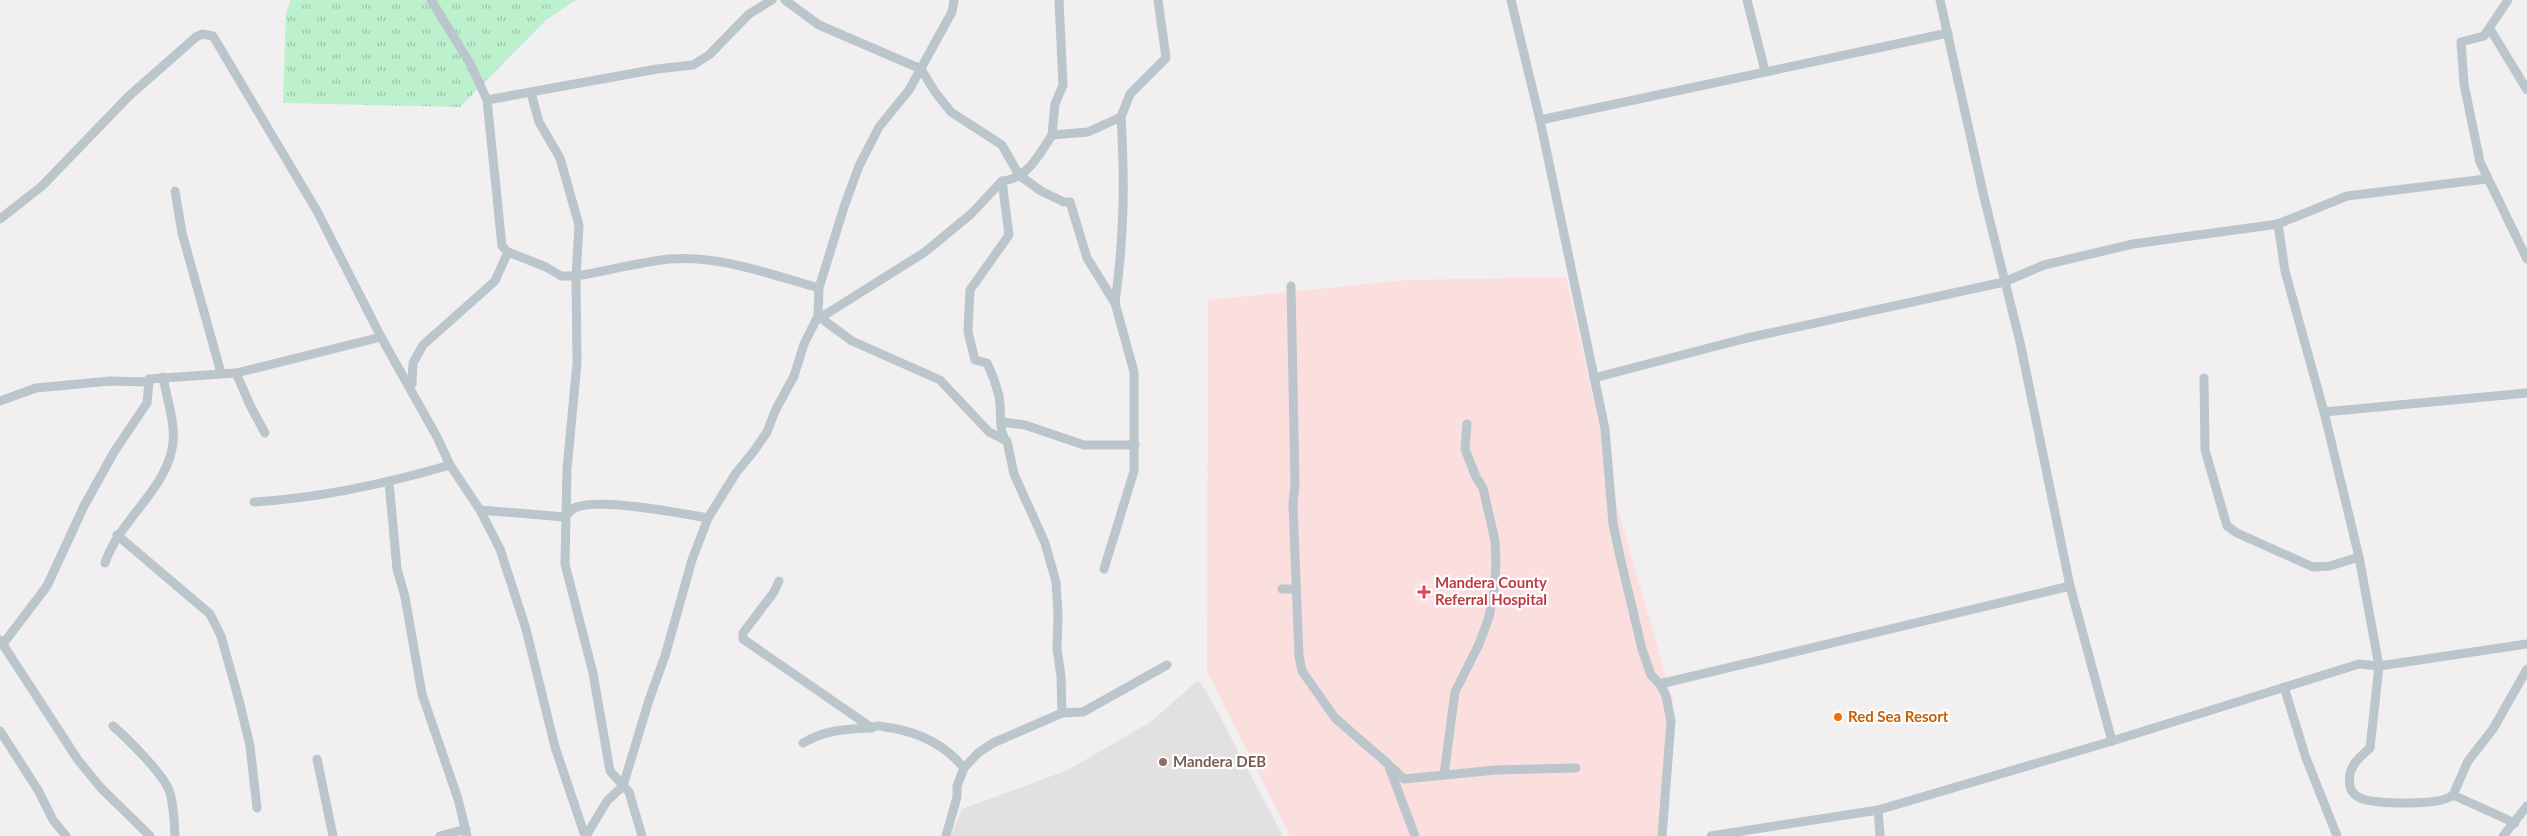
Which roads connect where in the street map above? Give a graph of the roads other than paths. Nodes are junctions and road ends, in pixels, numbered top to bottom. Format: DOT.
graph roads {
  1 [pos="431,0"];
  2 [pos="772,0"];
  3 [pos="785,0"];
  4 [pos="954,0"];
  5 [pos="1059,0"];
  6 [pos="1158,0"];
  7 [pos="1511,0"];
  8 [pos="1747,0"];
  9 [pos="1940,0"];
  10 [pos="2508,0"];
  11 [pos="2490,28"];
  12 [pos="1948,32"];
  13 [pos="920,69"];
  14 [pos="1765,71"];
  15 [pos="2527,90"];
  16 [pos="530,93"];
  17 [pos="487,100"];
  18 [pos="1120,116"];
  19 [pos="1540,120"];
  20 [pos="1052,135"];
  21 [pos="1019,175"];
  22 [pos="2486,179"];
  23 [pos="1002,181"];
  24 [pos="176,191"];
  25 [pos="0,219"];
  26 [pos="2278,224"];
  27 [pos="508,252"];
  28 [pos="2527,259"];
  29 [pos="576,276"];
  30 [pos="2004,282"];
  31 [pos="1291,286"];
  32 [pos="819,288"];
  33 [pos="1115,303"];
  34 [pos="819,317"];
  35 [pos="381,337"];
  36 [pos="221,373"];
  37 [pos="236,373"];
  38 [pos="163,377"];
  39 [pos="1594,378"];
  40 [pos="2204,378"];
  41 [pos="149,382"];
  42 [pos="412,390"];
  43 [pos="2527,393"];
  44 [pos="0,401"];
  45 [pos="2324,412"];
  46 [pos="1002,422"];
  47 [pos="1467,424"];
  48 [pos="265,433"];
  49 [pos="1007,441"];
  50 [pos="1135,445"];
  51 [pos="450,465"];
  52 [pos="389,482"];
  53 [pos="254,502"];
  54 [pos="480,510"];
  55 [pos="565,517"];
  56 [pos="708,518"];
  57 [pos="117,535"];
  58 [pos="2359,557"];
  59 [pos="104,563"];
  60 [pos="1104,569"];
  61 [pos="779,581"];
  62 [pos="2070,586"];
  63 [pos="1296,588"];
  64 [pos="1282,589"];
  65 [pos="1,642"];
  66 [pos="2527,644"];
  67 [pos="1167,665"];
  68 [pos="2379,666"];
  69 [pos="2527,670"];
  70 [pos="1660,684"];
  71 [pos="2284,687"];
  72 [pos="1062,713"];
  73 [pos="113,726"];
  74 [pos="872,728"];
  75 [pos="0,731"];
  76 [pos="2112,741"];
  77 [pos="803,743"];
  78 [pos="317,759"];
  79 [pos="1388,764"];
  80 [pos="964,768"];
  81 [pos="1576,768"];
  82 [pos="1444,776"];
  83 [pos="624,786"];
  84 [pos="2453,795"];
  85 [pos="2527,806"];
  86 [pos="257,808"];
  87 [pos="1878,810"];
  88 [pos="2515,823"];
  89 [pos="466,833"];
  90 [pos="147,835"];
  91 [pos="66,836"];
  92 [pos="175,836"];
  93 [pos="333,836"];
  94 [pos="440,836"];
  95 [pos="585,836"];
  96 [pos="642,836"];
  97 [pos="946,836"];
  98 [pos="1415,836"];
  99 [pos="1662,836"];
  100 [pos="1711,836"];
  101 [pos="1880,836"];
  102 [pos="2337,836"];
  103 [pos="2503,836"];
  1 -- 17 [label="street"];
  2 -- 16 [label="street"];
  3 -- 13 [label="street"];
  4 -- 13 [label="street"];
  5 -- 20 [label="street"];
  6 -- 18 [label="street"];
  7 -- 19 [label="street"];
  8 -- 14 [label="street"];
  9 -- 12 [label="street"];
  10 -- 11 [label="street"];
  11 -- 15 [label="street"];
  11 -- 22 [label="street"];
  12 -- 14 [label="street"];
  12 -- 30 [label="street"];
  13 -- 21 [label="street"];
  13 -- 32 [label="street"];
  14 -- 19 [label="street"];
  16 -- 17 [label="street"];
  16 -- 29 [label="street"];
  17 -- 27 [label="street"];
  18 -- 20 [label="street"];
  18 -- 33 [label="street"];
  19 -- 39 [label="street"];
  20 -- 21 [label="street"];
  21 -- 23 [label="street"];
  21 -- 33 [label="street"];
  22 -- 26 [label="street"];
  22 -- 28 [label="street"];
  23 -- 34 [label="street"];
  23 -- 46 [label="street"];
  24 -- 36 [label="street"];
  25 -- 35 [label="street"];
  26 -- 30 [label="street"];
  26 -- 45 [label="street"];
  27 -- 29 [label="street"];
  27 -- 42 [label="street"];
  29 -- 32 [label="street"];
  29 -- 55 [label="street"];
  30 -- 39 [label="street"];
  30 -- 62 [label="street"];
  31 -- 63 [label="street"];
  32 -- 34 [label="street"];
  33 -- 50 [label="street"];
  34 -- 49 [label="street"];
  34 -- 56 [label="street"];
  35 -- 37 [label="street"];
  35 -- 42 [label="street"];
  36 -- 37 [label="street"];
  36 -- 38 [label="street"];
  37 -- 48 [label="street"];
  38 -- 41 [label="street"];
  38 -- 57 [label="street"];
  39 -- 70 [label="street"];
  40 -- 58 [label="street"];
  41 -- 44 [label="street"];
  41 -- 65 [label="street"];
  42 -- 51 [label="street"];
  43 -- 45 [label="street"];
  45 -- 58 [label="street"];
  46 -- 49 [label="street"];
  46 -- 50 [label="street"];
  47 -- 82 [label="street"];
  49 -- 72 [label="street"];
  50 -- 60 [label="street"];
  51 -- 52 [label="street"];
  51 -- 54 [label="street"];
  52 -- 53 [label="street"];
  52 -- 89 [label="street"];
  54 -- 55 [label="street"];
  54 -- 95 [label="street"];
  55 -- 56 [label="street"];
  55 -- 83 [label="street"];
  56 -- 83 [label="street"];
  57 -- 59 [label="street"];
  57 -- 86 [label="street"];
  58 -- 68 [label="street"];
  61 -- 74 [label="street"];
  62 -- 70 [label="street"];
  62 -- 76 [label="street"];
  63 -- 64 [label="street"];
  63 -- 79 [label="street"];
  65 -- 90 [label="street"];
  66 -- 68 [label="street"];
  67 -- 72 [label="street"];
  68 -- 71 [label="street"];
  68 -- 84 [label="street"];
  69 -- 84 [label="street"];
  70 -- 99 [label="street"];
  71 -- 76 [label="street"];
  71 -- 102 [label="street"];
  72 -- 80 [label="street"];
  73 -- 92 [label="street"];
  74 -- 77 [label="street"];
  74 -- 80 [label="street"];
  75 -- 91 [label="street"];
  76 -- 87 [label="street"];
  78 -- 93 [label="street"];
  79 -- 82 [label="street"];
  79 -- 98 [label="street"];
  80 -- 97 [label="street"];
  81 -- 82 [label="street"];
  83 -- 95 [label="street"];
  83 -- 96 [label="street"];
  84 -- 88 [label="street"];
  85 -- 88 [label="street"];
  87 -- 100 [label="street"];
  87 -- 101 [label="street"];
  88 -- 103 [label="street"];
  89 -- 94 [label="street"];
}
